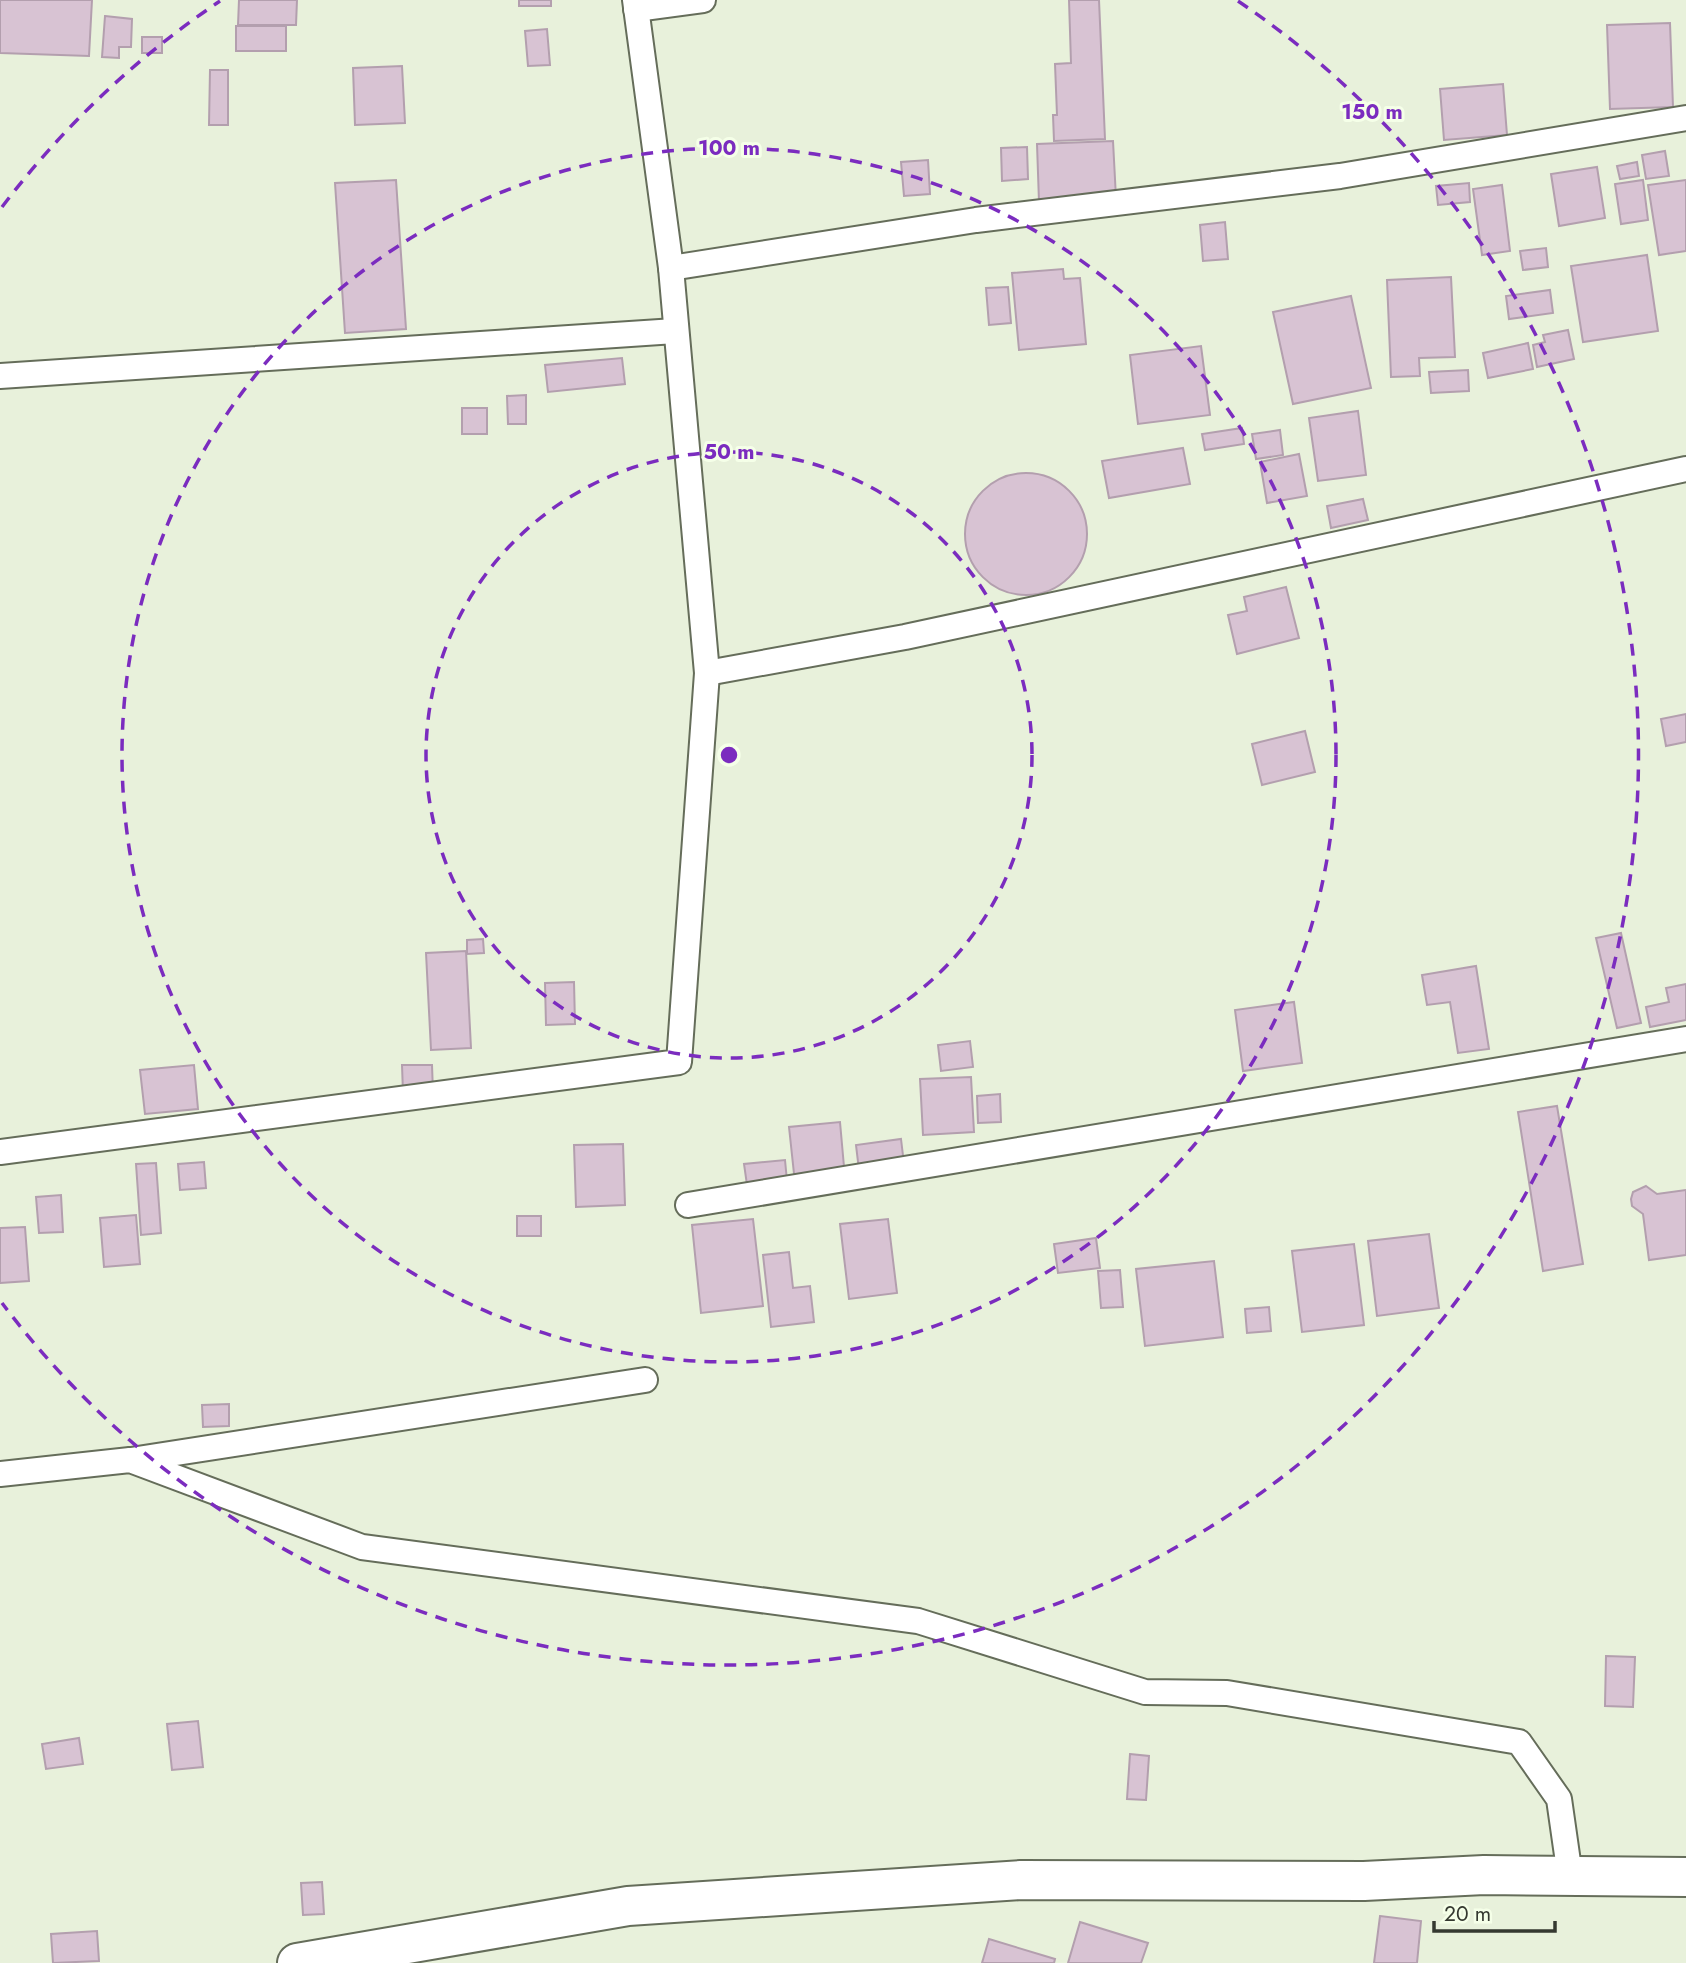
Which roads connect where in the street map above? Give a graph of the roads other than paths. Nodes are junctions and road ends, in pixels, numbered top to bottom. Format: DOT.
graph roads {
  1 [pos="703,0"];
  2 [pos="636,5"];
  3 [pos="1686,118"];
  4 [pos="671,268"];
  5 [pos="675,331"];
  6 [pos="0,376"];
  7 [pos="1686,470"];
  8 [pos="707,673"];
  9 [pos="1686,1039"];
  10 [pos="0,1152"];
  11 [pos="688,1205"];
  12 [pos="645,1380"];
  13 [pos="130,1460"];
  14 [pos="0,1474"];
  15 [pos="1570,1876"];
  16 [pos="1686,1877"];
  17 [pos="297,1963"];
  1 -- 2 [label="lane"];
  2 -- 4 [label="lane"];
  3 -- 4 [label="lane"];
  4 -- 5 [label="lane"];
  5 -- 6 [label="lane"];
  5 -- 8 [label="lane"];
  7 -- 8 [label="lane"];
  8 -- 10 [label="lane"];
  9 -- 11 [label="lane"];
  12 -- 13 [label="lane"];
  13 -- 14 [label="lane"];
  13 -- 15 [label="lane"];
  15 -- 16 [label="street"];
  15 -- 17 [label="street"];
}
